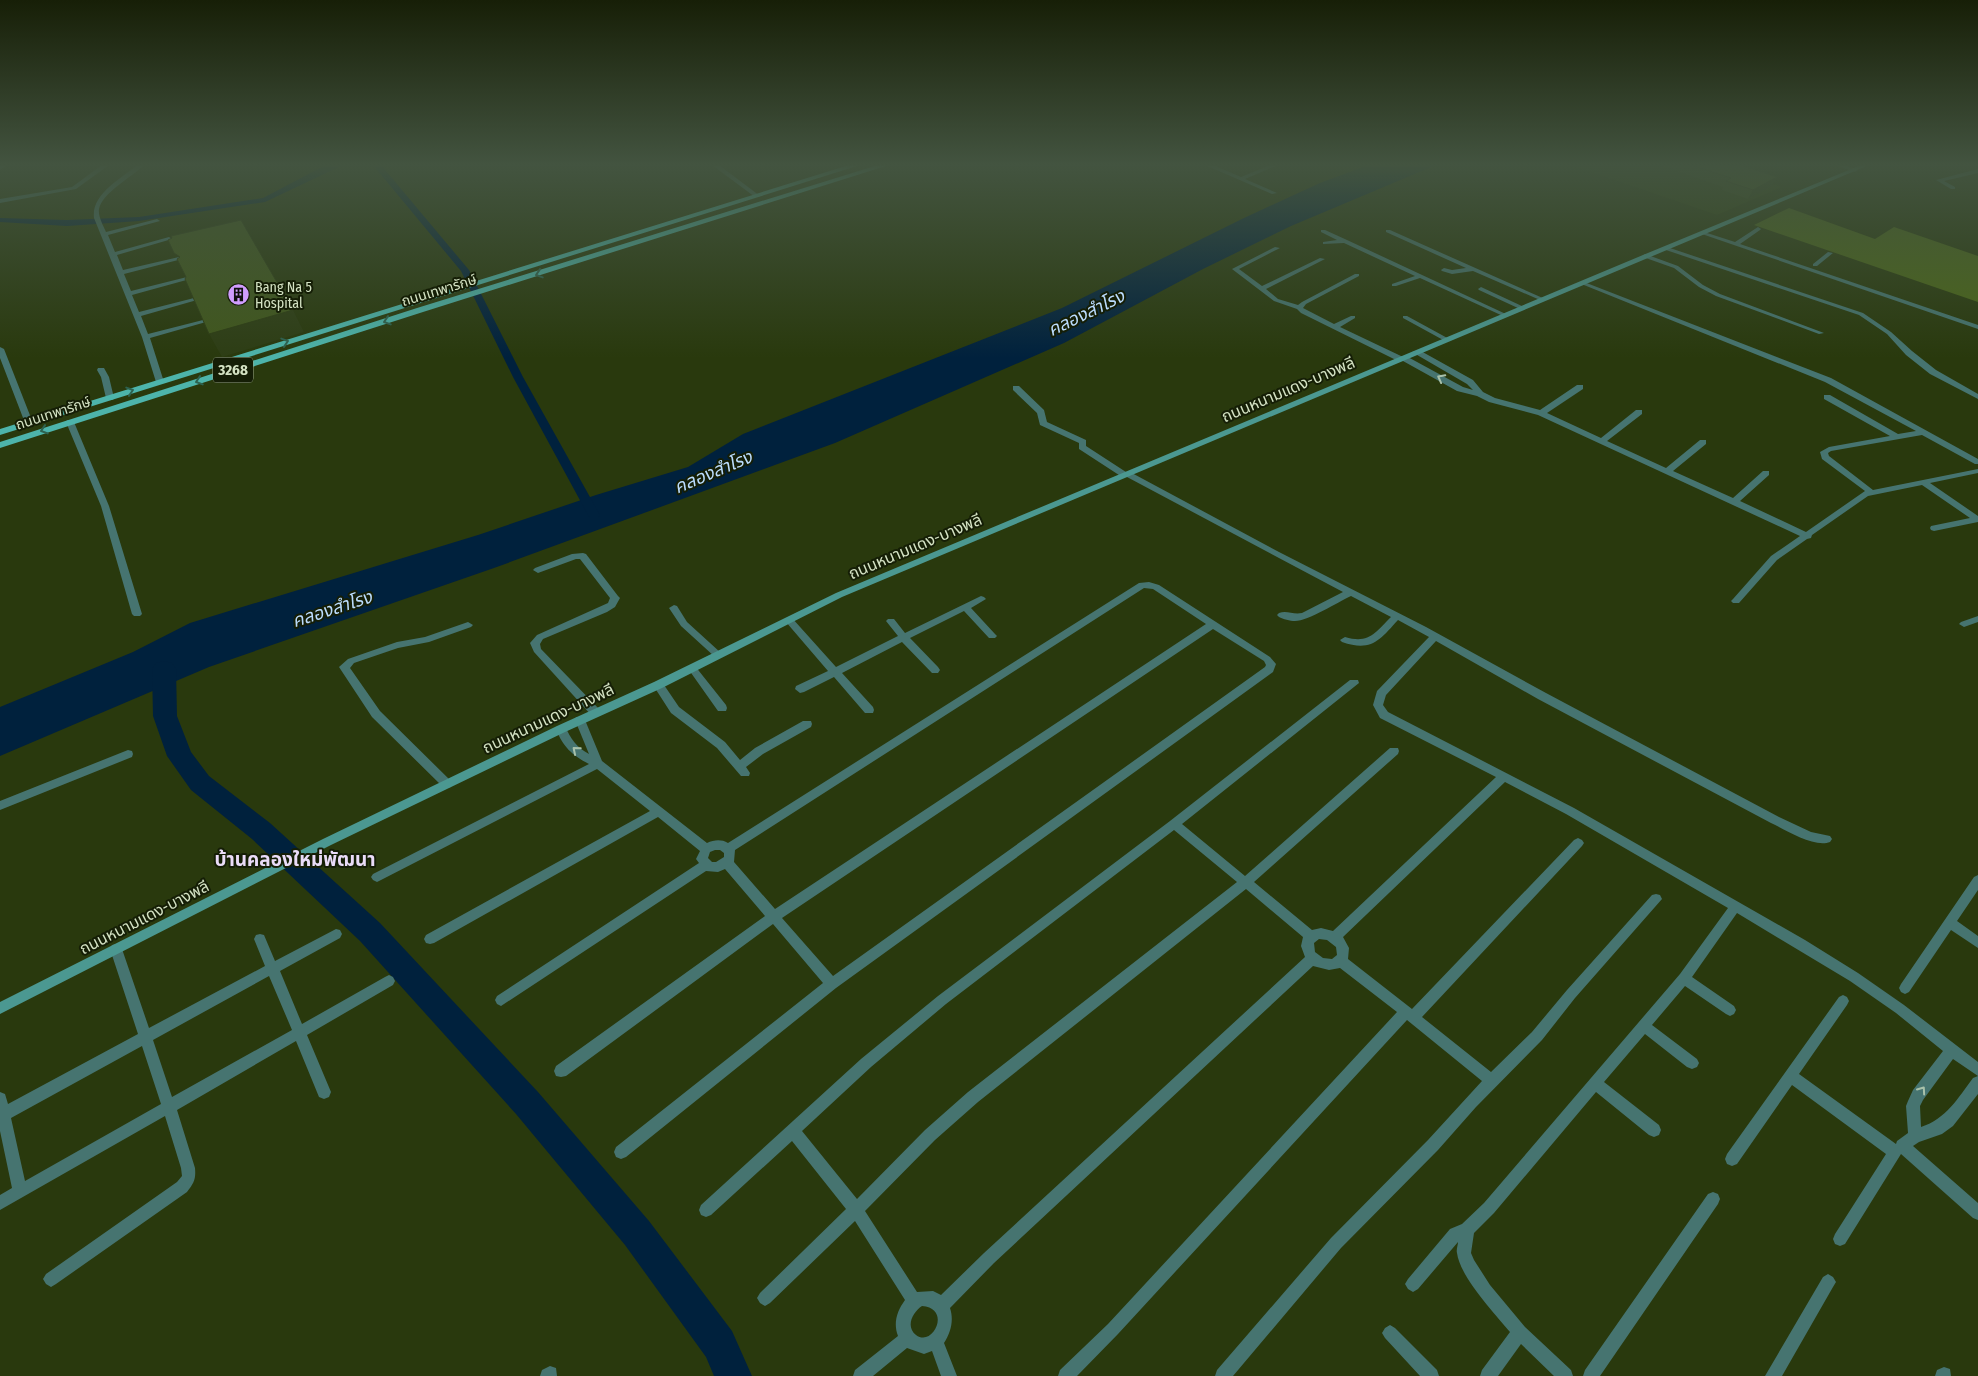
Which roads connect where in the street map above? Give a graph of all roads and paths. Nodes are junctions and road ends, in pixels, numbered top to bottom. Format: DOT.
graph roads {
  1 [pos="102,229"];
  2 [pos="124,229"];
  3 [pos="649,229"];
  4 [pos="681,229"];
  5 [pos="1713,229"];
  6 [pos="1758,229"];
  7 [pos="1323,231"];
  8 [pos="1388,231"];
  9 [pos="1706,232"];
  10 [pos="104,234"];
  11 [pos="169,239"];
  12 [pos="1346,241"];
  13 [pos="1738,242"];
  14 [pos="1325,244"];
  15 [pos="1277,248"];
  16 [pos="1665,248"];
  17 [pos="1830,253"];
  18 [pos="113,254"];
  19 [pos="1646,256"];
  20 [pos="179,259"];
  21 [pos="1322,259"];
  22 [pos="1815,266"];
  23 [pos="1474,269"];
  24 [pos="1444,270"];
  25 [pos="120,273"];
  26 [pos="1357,275"];
  27 [pos="1421,276"];
  28 [pos="188,279"];
  29 [pos="1582,283"];
  30 [pos="1394,285"];
  31 [pos="1262,289"];
  32 [pos="1481,289"];
  33 [pos="127,294"];
  34 [pos="1542,299"];
  35 [pos="194,300"];
  36 [pos="1299,308"];
  37 [pos="1522,308"];
  38 [pos="136,315"];
  39 [pos="1505,315"];
  40 [pos="1353,316"];
  41 [pos="1405,317"];
  42 [pos="1978,320"];
  43 [pos="203,322"];
  44 [pos="1978,326"];
  45 [pos="1334,327"];
  46 [pos="1821,333"];
  47 [pos="146,337"];
  48 [pos="1447,340"];
  49 [pos="0,349"];
  50 [pos="1416,352"];
  51 [pos="1402,358"];
  52 [pos="101,370"];
  53 [pos="160,382"];
  54 [pos="1580,387"];
  55 [pos="1016,388"];
  56 [pos="1480,394"];
  57 [pos="1827,397"];
  58 [pos="1978,397"];
  59 [pos="110,398"];
  60 [pos="1640,412"];
  61 [pos="1541,413"];
  62 [pos="70,422"];
  63 [pos="29,423"];
  64 [pos="0,432"];
  65 [pos="1920,433"];
  66 [pos="1897,437"];
  67 [pos="1602,441"];
  68 [pos="1703,442"];
  69 [pos="0,444"];
  70 [pos="1978,462"];
  71 [pos="1978,471"];
  72 [pos="1666,472"];
  73 [pos="1766,472"];
  74 [pos="1126,474"];
  75 [pos="1924,482"];
  76 [pos="1871,492"];
  77 [pos="1734,502"];
  78 [pos="1977,519"];
  79 [pos="1934,528"];
  80 [pos="1808,536"];
  81 [pos="538,570"];
  82 [pos="1351,592"];
  83 [pos="981,599"];
  84 [pos="1736,601"];
  85 [pos="965,607"];
  86 [pos="674,608"];
  87 [pos="137,614"];
  88 [pos="1282,614"];
  89 [pos="1397,616"];
  90 [pos="1978,618"];
  91 [pos="789,620"];
  92 [pos="891,621"];
  93 [pos="1213,624"];
  94 [pos="1964,624"];
  95 [pos="468,626"];
  96 [pos="992,636"];
  97 [pos="1434,637"];
  98 [pos="904,638"];
  99 [pos="1345,640"];
  100 [pos="718,656"];
  101 [pos="692,668"];
  102 [pos="935,670"];
  103 [pos="835,672"];
  104 [pos="1354,683"];
  105 [pos="658,685"];
  106 [pos="800,689"];
  107 [pos="722,708"];
  108 [pos="869,710"];
  109 [pos="596,713"];
  110 [pos="580,720"];
  111 [pos="807,724"];
  112 [pos="561,729"];
  113 [pos="1394,751"];
  114 [pos="128,754"];
  115 [pos="598,764"];
  116 [pos="1503,776"];
  117 [pos="447,784"];
  118 [pos="0,806"];
  119 [pos="658,812"];
  120 [pos="1174,824"];
  121 [pos="1826,839"];
  122 [pos="1578,843"];
  123 [pos="729,848"];
  124 [pos="706,850"];
  125 [pos="726,863"];
  126 [pos="705,865"];
  127 [pos="377,877"];
  128 [pos="1978,880"];
  129 [pos="1245,883"];
  130 [pos="1656,899"];
  131 [pos="1735,907"];
  132 [pos="773,916"];
  133 [pos="1950,923"];
  134 [pos="336,934"];
  135 [pos="1311,936"];
  136 [pos="1335,937"];
  137 [pos="260,939"];
  138 [pos="430,940"];
  139 [pos="1978,943"];
  140 [pos="116,949"];
  141 [pos="1313,958"];
  142 [pos="1340,961"];
  143 [pos="272,970"];
  144 [pos="1684,978"];
  145 [pos="390,981"];
  146 [pos="832,984"];
  147 [pos="1905,988"];
  148 [pos="501,1000"];
  149 [pos="1843,1001"];
  150 [pos="0,1008"];
  151 [pos="1730,1010"];
  152 [pos="1410,1014"];
  153 [pos="1644,1026"];
  154 [pos="298,1033"];
  155 [pos="145,1039"];
  156 [pos="1952,1050"];
  157 [pos="1692,1063"];
  158 [pos="1978,1070"];
  159 [pos="561,1071"];
  160 [pos="1791,1076"];
  161 [pos="1492,1081"];
  162 [pos="1978,1083"];
  163 [pos="1596,1084"];
  164 [pos="324,1092"];
  165 [pos="0,1098"];
  166 [pos="169,1107"];
  167 [pos="2,1115"];
  168 [pos="792,1130"];
  169 [pos="1654,1130"];
  170 [pos="1915,1136"];
  171 [pos="1898,1149"];
  172 [pos="621,1152"];
  173 [pos="1732,1159"];
  174 [pos="20,1192"];
  175 [pos="1712,1199"];
  176 [pos="0,1203"];
  177 [pos="706,1210"];
  178 [pos="856,1210"];
  179 [pos="1978,1213"];
  180 [pos="1467,1230"];
  181 [pos="1840,1239"];
  182 [pos="51,1279"];
  183 [pos="1828,1282"];
  184 [pos="1413,1284"];
  185 [pos="765,1298"];
  186 [pos="914,1301"];
  187 [pos="941,1306"];
  188 [pos="1520,1332"];
  189 [pos="1390,1333"];
  190 [pos="908,1338"];
  191 [pos="936,1341"];
  192 [pos="861,1376"];
  193 [pos="949,1376"];
  194 [pos="1066,1376"];
  195 [pos="1223,1376"];
  196 [pos="1431,1376"];
  197 [pos="1488,1376"];
  198 [pos="1565,1376"];
  199 [pos="1591,1376"];
  200 [pos="1773,1376"];
  1 -- 10 [label="street"];
  2 -- 10 [label="street"];
  53 -- 3 [label="main road, ถนนเทพารักษ์ / 3268, one-way"];
  4 -- 62 [label="main road, ถนนเทพารักษ์ / 3268, one-way"];
  5 -- 9 [label="main road, ถนนหนามแดง-บางพลี"];
  6 -- 13 [label="street"];
  7 -- 12 [label="street"];
  8 -- 23 [label="street"];
  9 -- 13 [label="street"];
  9 -- 16 [label="main road, ถนนหนามแดง-บางพลี"];
  10 -- 18 [label="street"];
  11 -- 18 [label="street"];
  12 -- 14 [label="street"];
  12 -- 27 [label="street"];
  13 -- 22 [label="street"];
  13 -- 44 [label="street"];
  15 -- 31 [label="street"];
  16 -- 19 [label="main road, ถนนหนามแดง-บางพลี"];
  16 -- 58 [label="street"];
  17 -- 22 [label="street"];
  18 -- 25 [label="street"];
  19 -- 29 [label="main road, ถนนหนามแดง-บางพลี"];
  19 -- 46 [label="street"];
  20 -- 25 [label="street"];
  21 -- 31 [label="street"];
  22 -- 42 [label="street"];
  23 -- 24 [label="street"];
  23 -- 34 [label="street"];
  25 -- 33 [label="street"];
  26 -- 36 [label="street"];
  27 -- 30 [label="street"];
  27 -- 39 [label="street"];
  28 -- 33 [label="street"];
  29 -- 34 [label="main road, ถนนหนามแดง-บางพลี"];
  29 -- 70 [label="street"];
  31 -- 36 [label="street"];
  32 -- 37 [label="street"];
  33 -- 38 [label="street"];
  34 -- 37 [label="main road, ถนนหนามแดง-บางพลี"];
  35 -- 38 [label="street"];
  36 -- 45 [label="street"];
  37 -- 39 [label="main road, ถนนหนามแดง-บางพลี"];
  38 -- 47 [label="street"];
  39 -- 48 [label="main road, ถนนหนามแดง-บางพลี"];
  40 -- 45 [label="street"];
  41 -- 48 [label="street"];
  43 -- 47 [label="street"];
  45 -- 51 [label="street"];
  47 -- 53 [label="street"];
  48 -- 50 [label="main road, ถนนหนามแดง-บางพลี"];
  49 -- 63 [label="street"];
  50 -- 51 [label="main road, ถนนหนามแดง-บางพลี"];
  50 -- 56 [label="street"];
  56 -- 51 [label="street, one-way"];
  51 -- 74 [label="main road, ถนนหนามแดง-บางพลี"];
  52 -- 59 [label="street"];
  59 -- 53 [label="main road, ถนนเทพารักษ์ / 3268, one-way"];
  54 -- 61 [label="street"];
  55 -- 74 [label="street"];
  56 -- 61 [label="street"];
  57 -- 66 [label="street"];
  59 -- 63 [label="main road, ถนนเทพารักษ์ / 3268"];
  60 -- 67 [label="street"];
  61 -- 67 [label="street"];
  62 -- 69 [label="main road, ถนนเทพารักษ์ / 3268, one-way"];
  62 -- 87 [label="street"];
  63 -- 64 [label="main road, ถนนเทพารักษ์ / 3268"];
  65 -- 66 [label="street"];
  66 -- 76 [label="street"];
  67 -- 72 [label="street"];
  68 -- 72 [label="street"];
  71 -- 75 [label="street"];
  72 -- 77 [label="street"];
  73 -- 77 [label="street"];
  74 -- 82 [label="street"];
  74 -- 91 [label="main road, ถนนหนามแดง-บางพลี"];
  75 -- 76 [label="street"];
  75 -- 78 [label="street"];
  76 -- 80 [label="street"];
  77 -- 80 [label="street"];
  78 -- 79 [label="street"];
  80 -- 84 [label="street"];
  81 -- 109 [label="street"];
  82 -- 88 [label="street"];
  82 -- 89 [label="street"];
  83 -- 85 [label="street"];
  85 -- 96 [label="street"];
  85 -- 98 [label="street"];
  86 -- 100 [label="street"];
  89 -- 97 [label="street"];
  89 -- 99 [label="street"];
  90 -- 94 [label="street"];
  91 -- 100 [label="main road, ถนนหนามแดง-บางพลี"];
  91 -- 103 [label="street"];
  92 -- 98 [label="street"];
  93 -- 123 [label="street"];
  93 -- 132 [label="street"];
  93 -- 146 [label="street"];
  95 -- 117 [label="street"];
  97 -- 116 [label="street"];
  97 -- 121 [label="street"];
  98 -- 102 [label="street"];
  98 -- 103 [label="street"];
  100 -- 101 [label="main road, ถนนหนามแดง-บางพลี"];
  101 -- 105 [label="main road, ถนนหนามแดง-บางพลี"];
  101 -- 107 [label="street"];
  103 -- 106 [label="street"];
  103 -- 108 [label="street"];
  104 -- 120 [label="street"];
  105 -- 109 [label="main road, ถนนหนามแดง-บางพลี"];
  105 -- 111 [label="street"];
  109 -- 110 [label="main road, ถนนหนามแดง-บางพลี"];
  110 -- 112 [label="main road, ถนนหนามแดง-บางพลี"];
  110 -- 115 [label="street"];
  115 -- 112 [label="street, one-way"];
  112 -- 117 [label="main road, ถนนหนามแดง-บางพลี"];
  113 -- 129 [label="street"];
  114 -- 118 [label="street"];
  115 -- 119 [label="street"];
  115 -- 127 [label="street"];
  116 -- 131 [label="street"];
  116 -- 136 [label="street"];
  117 -- 140 [label="main road, ถนนหนามแดง-บางพลี"];
  119 -- 124 [label="street"];
  119 -- 138 [label="street"];
  120 -- 129 [label="street"];
  120 -- 168 [label="street"];
  122 -- 152 [label="street"];
  123 -- 124 [label="street"];
  123 -- 125 [label="street"];
  124 -- 126 [label="street"];
  125 -- 126 [label="street"];
  125 -- 132 [label="street"];
  126 -- 148 [label="street"];
  128 -- 133 [label="street"];
  129 -- 135 [label="street"];
  129 -- 178 [label="street"];
  130 -- 161 [label="street"];
  131 -- 144 [label="street"];
  131 -- 156 [label="street"];
  132 -- 146 [label="street"];
  132 -- 159 [label="street"];
  133 -- 139 [label="street"];
  133 -- 147 [label="street"];
  134 -- 143 [label="street"];
  135 -- 136 [label="street"];
  135 -- 141 [label="street"];
  136 -- 142 [label="street"];
  137 -- 143 [label="street"];
  140 -- 150 [label="main road, ถนนหนามแดง-บางพลี"];
  140 -- 155 [label="street"];
  141 -- 142 [label="street"];
  141 -- 187 [label="street"];
  142 -- 152 [label="street"];
  143 -- 154 [label="street"];
  143 -- 155 [label="street"];
  144 -- 151 [label="street"];
  144 -- 153 [label="street"];
  145 -- 154 [label="street"];
  146 -- 172 [label="street"];
  149 -- 160 [label="street"];
  152 -- 161 [label="street"];
  152 -- 194 [label="street"];
  153 -- 157 [label="street"];
  153 -- 163 [label="street"];
  154 -- 164 [label="street"];
  154 -- 166 [label="street"];
  155 -- 166 [label="street"];
  155 -- 167 [label="street"];
  156 -- 158 [label="street"];
  170 -- 156 [label="street, one-way"];
  160 -- 171 [label="street"];
  160 -- 173 [label="street"];
  161 -- 195 [label="street"];
  162 -- 170 [label="street"];
  163 -- 169 [label="street"];
  163 -- 180 [label="street"];
  165 -- 167 [label="street"];
  166 -- 174 [label="street"];
  166 -- 182 [label="street"];
  167 -- 174 [label="street"];
  168 -- 177 [label="street"];
  168 -- 178 [label="street"];
  170 -- 171 [label="street"];
  171 -- 179 [label="street"];
  171 -- 181 [label="street"];
  174 -- 176 [label="street"];
  175 -- 199 [label="street"];
  178 -- 185 [label="street"];
  178 -- 186 [label="street"];
  180 -- 184 [label="street"];
  180 -- 188 [label="street"];
  183 -- 200 [label="street"];
  186 -- 187 [label="street"];
  186 -- 190 [label="street"];
  187 -- 191 [label="street"];
  188 -- 197 [label="street"];
  188 -- 198 [label="street"];
  189 -- 196 [label="street"];
  190 -- 191 [label="street"];
  190 -- 192 [label="street"];
  191 -- 193 [label="street"];
}
